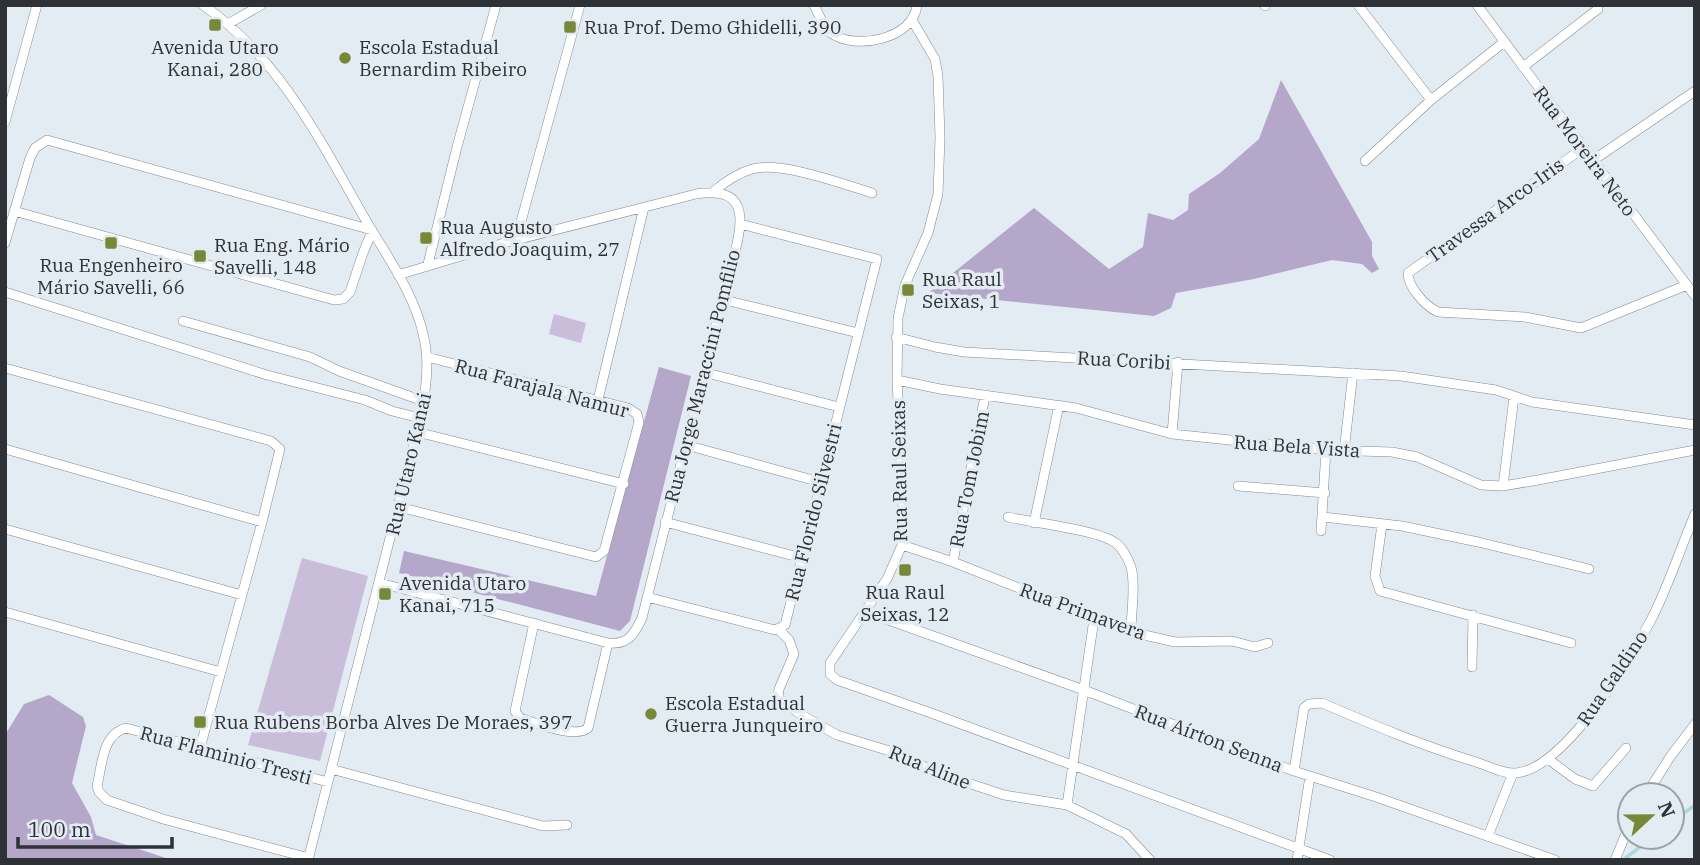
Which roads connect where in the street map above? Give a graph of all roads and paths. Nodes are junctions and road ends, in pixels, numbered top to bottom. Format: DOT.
graph roads {
  1 [pos="37,5"];
  2 [pos="202,5"];
  3 [pos="261,5"];
  4 [pos="496,5"];
  5 [pos="580,5"];
  6 [pos="814,5"];
  7 [pos="917,5"];
  8 [pos="1358,5"];
  9 [pos="1478,5"];
  10 [pos="1598,9"];
  11 [pos="912,20"];
  12 [pos="228,24"];
  13 [pos="1504,42"];
  14 [pos="1523,67"];
  15 [pos="1695,91"];
  16 [pos="1431,100"];
  17 [pos="7,107"];
  18 [pos="5,122"];
  19 [pos="1583,148"];
  20 [pos="1365,160"];
  21 [pos="1592,161"];
  22 [pos="714,191"];
  23 [pos="872,193"];
  24 [pos="644,207"];
  25 [pos="14,211"];
  26 [pos="740,224"];
  27 [pos="372,231"];
  28 [pos="516,240"];
  29 [pos="5,243"];
  30 [pos="428,264"];
  31 [pos="398,275"];
  32 [pos="1686,285"];
  33 [pos="5,292"];
  34 [pos="1695,296"];
  35 [pos="721,299"];
  36 [pos="183,321"];
  37 [pos="858,333"];
  38 [pos="896,337"];
  39 [pos="427,357"];
  40 [pos="1178,362"];
  41 [pos="5,368"];
  42 [pos="704,372"];
  43 [pos="1353,373"];
  44 [pos="897,380"];
  45 [pos="985,396"];
  46 [pos="1514,397"];
  47 [pos="598,400"];
  48 [pos="423,401"];
  49 [pos="1059,405"];
  50 [pos="839,407"];
  51 [pos="420,418"];
  52 [pos="1695,425"];
  53 [pos="417,432"];
  54 [pos="1172,434"];
  55 [pos="686,446"];
  56 [pos="5,449"];
  57 [pos="1326,450"];
  58 [pos="1695,450"];
  59 [pos="1343,451"];
  60 [pos="820,482"];
  61 [pos="624,484"];
  62 [pos="1238,486"];
  63 [pos="1503,486"];
  64 [pos="1325,493"];
  65 [pos="399,507"];
  66 [pos="1695,514"];
  67 [pos="1008,517"];
  68 [pos="1323,517"];
  69 [pos="262,522"];
  70 [pos="665,522"];
  71 [pos="1034,523"];
  72 [pos="1382,524"];
  73 [pos="5,529"];
  74 [pos="1321,531"];
  75 [pos="902,545"];
  76 [pos="802,558"];
  77 [pos="953,562"];
  78 [pos="1589,569"];
  79 [pos="380,583"];
  80 [pos="242,595"];
  81 [pos="647,597"];
  82 [pos="5,612"];
  83 [pos="866,612"];
  84 [pos="1473,615"];
  85 [pos="1094,619"];
  86 [pos="534,623"];
  87 [pos="779,630"];
  88 [pos="1131,632"];
  89 [pos="608,643"];
  90 [pos="1268,643"];
  91 [pos="1571,643"];
  92 [pos="1472,667"];
  93 [pos="220,672"];
  94 [pos="1084,690"];
  95 [pos="1695,724"];
  96 [pos="200,748"];
  97 [pos="1626,748"];
  98 [pos="1548,760"];
  99 [pos="1072,766"];
  100 [pos="331,769"];
  101 [pos="1294,771"];
  102 [pos="1513,773"];
  103 [pos="1310,776"];
  104 [pos="1655,781"];
  105 [pos="328,782"];
  106 [pos="1067,805"];
  107 [pos="567,825"];
  108 [pos="1488,836"];
  109 [pos="1299,848"];
  110 [pos="308,859"];
  111 [pos="1150,860"];
  112 [pos="1297,860"];
  113 [pos="1331,860"];
  114 [pos="1555,860"];
  1 -- 17 [label="street"];
  2 -- 12 [label="street, Rua Utaro Kanai"];
  3 -- 12 [label="street"];
  4 -- 30 [label="street"];
  5 -- 28 [label="street"];
  6 -- 11 [label="street"];
  7 -- 11 [label="street"];
  8 -- 16 [label="street"];
  9 -- 13 [label="street, Rua Moreira Neto"];
  10 -- 14 [label="street"];
  11 -- 38 [label="street, Rua Raul Seixas"];
  12 -- 27 [label="street, Rua Utaro Kanai"];
  13 -- 14 [label="street, Rua Moreira Neto"];
  13 -- 16 [label="street"];
  14 -- 19 [label="street, Rua Moreira Neto"];
  15 -- 21 [label="street"];
  16 -- 20 [label="street"];
  17 -- 18 [label="street"];
  19 -- 21 [label="street, Rua Moreira Neto"];
  19 -- 32 [label="street, Travessa Arco-Iris"];
  21 -- 32 [label="street, Rua Moreira Neto"];
  22 -- 23 [label="street"];
  22 -- 24 [label="street"];
  22 -- 26 [label="street, Rua Jorge Maraccini Pomfilio"];
  24 -- 28 [label="street"];
  24 -- 47 [label="street"];
  25 -- 27 [label="street"];
  25 -- 27 [label="street"];
  25 -- 29 [label="street"];
  26 -- 35 [label="street, Rua Jorge Maraccini Pomfilio"];
  26 -- 37 [label="street, Rua Florido Silvestri"];
  27 -- 31 [label="street, Rua Utaro Kanai"];
  28 -- 30 [label="street"];
  30 -- 31 [label="street"];
  31 -- 39 [label="street, Rua Utaro Kanai"];
  32 -- 34 [label="street, Rua Moreira Neto"];
  33 -- 51 [label="street"];
  35 -- 37 [label="street"];
  35 -- 42 [label="street, Rua Jorge Maraccini Pomfilio"];
  36 -- 48 [label="street"];
  37 -- 50 [label="street, Rua Florido Silvestri"];
  38 -- 40 [label="street, Rua Coribi"];
  38 -- 44 [label="street, Rua Raul Seixas"];
  39 -- 47 [label="street, Rua Farajala Namur"];
  39 -- 48 [label="street, Rua Utaro Kanai"];
  40 -- 43 [label="street, Rua Coribi"];
  40 -- 54 [label="street"];
  41 -- 69 [label="street"];
  42 -- 50 [label="street"];
  42 -- 55 [label="street, Rua Jorge Maraccini Pomfilio"];
  43 -- 46 [label="street, Rua Coribi"];
  43 -- 59 [label="street"];
  44 -- 45 [label="street, Rua Bela Vista"];
  44 -- 75 [label="street, Rua Raul Seixas"];
  45 -- 49 [label="street, Rua Bela Vista"];
  45 -- 77 [label="street, Rua Tom Jobim"];
  46 -- 52 [label="street, Rua Coribi"];
  46 -- 63 [label="street"];
  47 -- 61 [label="street, Rua Farajala Namur"];
  48 -- 51 [label="street, Rua Utaro Kanai"];
  49 -- 54 [label="street, Rua Bela Vista"];
  49 -- 71 [label="street"];
  50 -- 60 [label="street, Rua Florido Silvestri"];
  51 -- 53 [label="street, Rua Utaro Kanai"];
  53 -- 61 [label="street"];
  53 -- 65 [label="street, Rua Utaro Kanai"];
  54 -- 57 [label="street, Rua Bela Vista"];
  55 -- 60 [label="street"];
  55 -- 70 [label="street, Rua Jorge Maraccini Pomfilio"];
  56 -- 69 [label="street"];
  57 -- 59 [label="street, Rua Bela Vista"];
  57 -- 64 [label="street"];
  58 -- 63 [label="street, Rua Bela Vista"];
  59 -- 63 [label="street, Rua Bela Vista"];
  60 -- 76 [label="street, Rua Florido Silvestri"];
  61 -- 65 [label="street, Rua Farajala Namur"];
  62 -- 64 [label="street"];
  64 -- 68 [label="street"];
  65 -- 79 [label="street, Rua Utaro Kanai"];
  66 -- 98 [label="street, Rua Galdino"];
  67 -- 71 [label="street"];
  68 -- 72 [label="street"];
  68 -- 74 [label="street"];
  69 -- 80 [label="street"];
  70 -- 76 [label="street"];
  70 -- 81 [label="street, Rua Jorge Maraccini Pomfilio"];
  71 -- 88 [label="street"];
  72 -- 78 [label="street"];
  72 -- 84 [label="street"];
  73 -- 80 [label="street"];
  75 -- 77 [label="street, Rua Primavera"];
  75 -- 83 [label="street, Rua Raul Seixas"];
  76 -- 87 [label="street, Rua Florido Silvestri"];
  77 -- 85 [label="street, Rua Primavera"];
  79 -- 86 [label="street"];
  79 -- 100 [label="street, Rua Utaro Kanai"];
  80 -- 93 [label="street"];
  81 -- 87 [label="street"];
  81 -- 89 [label="street, Rua Jorge Maraccini Pomfilio"];
  82 -- 93 [label="street"];
  83 -- 94 [label="street, Rua Aírton Senna"];
  83 -- 99 [label="street, Rua Raul Seixas"];
  84 -- 91 [label="street"];
  84 -- 92 [label="street"];
  85 -- 88 [label="street, Rua Primavera"];
  85 -- 94 [label="street"];
  86 -- 89 [label="street"];
  86 -- 89 [label="street"];
  87 -- 106 [label="street, Rua Aline"];
  88 -- 90 [label="street, Rua Primavera"];
  93 -- 96 [label="street"];
  94 -- 99 [label="street"];
  94 -- 101 [label="street, Rua Aírton Senna"];
  95 -- 104 [label="street"];
  96 -- 105 [label="street, Rua Flaminio Tresti"];
  96 -- 110 [label="street, Rua Flaminio Tresti"];
  97 -- 98 [label="street"];
  98 -- 102 [label="street, Rua Galdino"];
  99 -- 106 [label="street"];
  99 -- 109 [label="street, Rua Raul Seixas"];
  100 -- 105 [label="street, Rua Utaro Kanai"];
  100 -- 107 [label="street"];
  101 -- 102 [label="street"];
  101 -- 103 [label="street, Rua Aírton Senna"];
  102 -- 108 [label="street"];
  103 -- 108 [label="street, Rua Aírton Senna"];
  103 -- 109 [label="street"];
  105 -- 110 [label="street, Rua Utaro Kanai"];
  106 -- 111 [label="street, Rua Aline"];
  108 -- 114 [label="street, Rua Aírton Senna"];
  109 -- 112 [label="street"];
  109 -- 113 [label="street, Rua Raul Seixas"];
}
